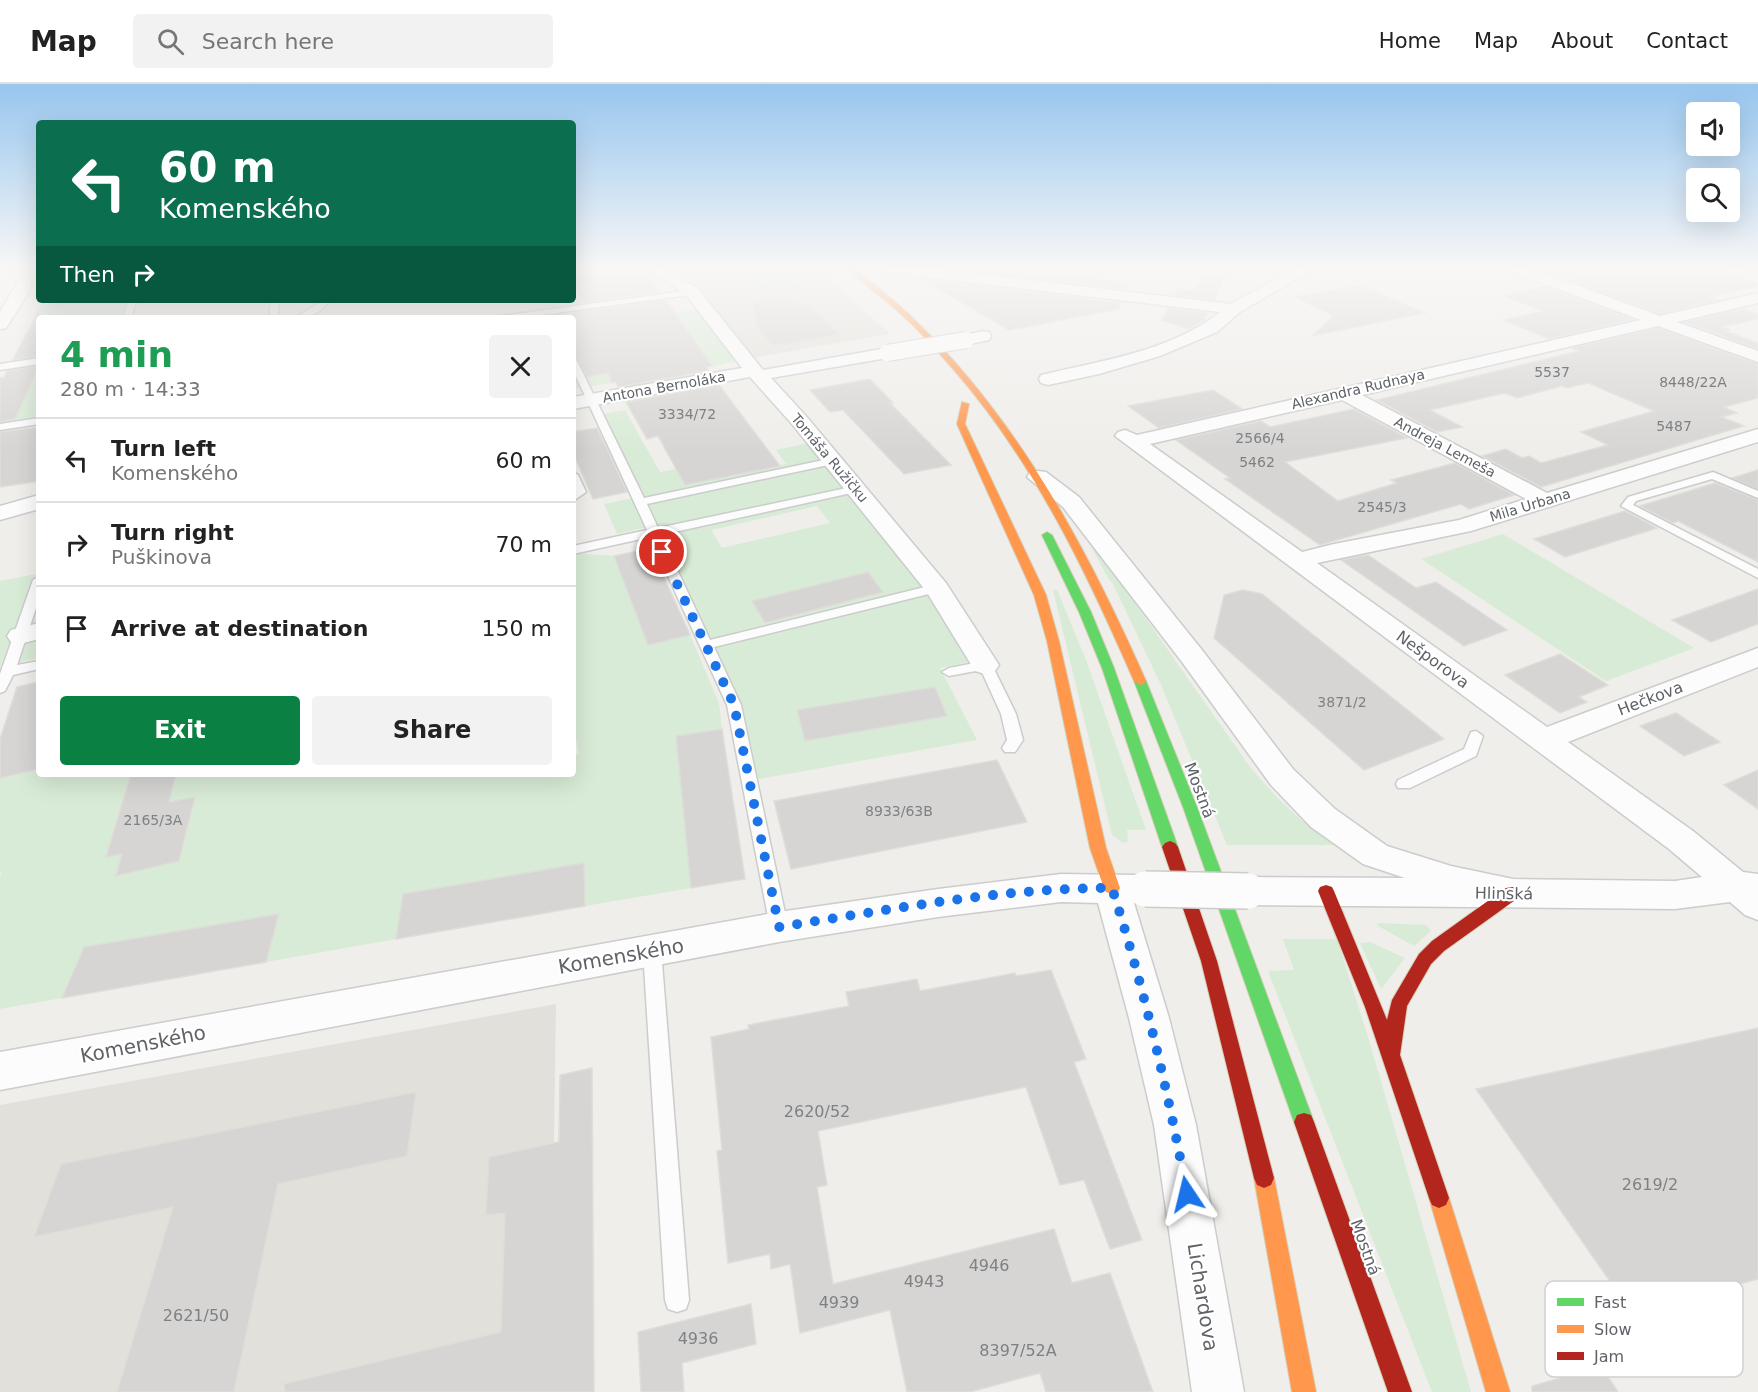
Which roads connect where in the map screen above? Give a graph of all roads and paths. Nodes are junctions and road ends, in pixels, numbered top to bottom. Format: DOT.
graph roads {
  1 [pos="724,329"];
  2 [pos="903,329"];
  3 [pos="921,329"];
  4 [pos="1206,329"];
  5 [pos="1618,329"];
  6 [pos="1682,329"];
  7 [pos="983,336"];
  8 [pos="1758,357"];
  9 [pos="36,361"];
  10 [pos="0,367"];
  11 [pos="576,367"];
  12 [pos="762,372"];
  13 [pos="940,372"];
  14 [pos="1048,379"];
  15 [pos="1344,393"];
  16 [pos="592,399"];
  17 [pos="576,402"];
  18 [pos="976,419"];
  19 [pos="36,421"];
  20 [pos="0,427"];
  21 [pos="1758,435"];
  22 [pos="1129,439"];
  23 [pos="833,461"];
  24 [pos="1038,477"];
  25 [pos="576,482"];
  26 [pos="856,489"];
  27 [pos="36,493"];
  28 [pos="576,495"];
  29 [pos="1758,495"];
  30 [pos="0,498"];
  31 [pos="1546,501"];
  32 [pos="639,502"];
  33 [pos="36,503"];
  34 [pos="0,513"];
  35 [pos="1042,525"];
  36 [pos="653,533"];
  37 [pos="576,549"];
  38 [pos="1298,561"];
  39 [pos="1758,574"];
  40 [pos="937,588"];
  41 [pos="36,598"];
  42 [pos="30,633"];
  43 [pos="706,645"];
  44 [pos="1758,657"];
  45 [pos="985,665"];
  46 [pos="36,666"];
  47 [pos="8,672"];
  48 [pos="950,672"];
  49 [pos="0,688"];
  50 [pos="1476,736"];
  51 [pos="1543,740"];
  52 [pos="1010,748"];
  53 [pos="1404,784"];
  54 [pos="1129,889"];
  55 [pos="1248,891"];
  56 [pos="1326,891"];
  57 [pos="1751,892"];
  58 [pos="1512,893"];
  59 [pos="776,913"];
  60 [pos="652,950"];
  61 [pos="1391,1054"];
  62 [pos="0,1071"];
  63 [pos="677,1300"];
  64 [pos="1218,1392"];
  65 [pos="1304,1392"];
  66 [pos="1400,1392"];
  67 [pos="1498,1392"];
  1 -- 12 [label="street, Tomáša Ružičku"];
  2 -- 13 [label="main road"];
  3 -- 24 [label="main road, Mostná"];
  4 -- 14 [label="street"];
  5 -- 15 [label="street, Alexandra Rudnaya"];
  6 -- 8 [label="street"];
  7 -- 12 [label="street, Antona Bernoláka, bridge"];
  9 -- 10 [label="lane"];
  11 -- 16 [label="lane"];
  12 -- 16 [label="street, Antona Bernoláka"];
  12 -- 23 [label="street, Tomáša Ružičku"];
  15 -- 22 [label="street, Alexandra Rudnaya"];
  15 -- 31 [label="street, Andreja Lemeša"];
  16 -- 17 [label="street, Antona Bernoláka"];
  16 -- 32 [label="lane"];
  18 -- 54 [label="main road"];
  19 -- 20 [label="lane"];
  21 -- 31 [label="street, Mila Urbana"];
  22 -- 38 [label="street, Nešporova"];
  23 -- 26 [label="street, Tomáša Ružičku"];
  23 -- 32 [label="lane"];
  24 -- 58 [label="street"];
  24 -- 66 [label="main road, Mostná"];
  25 -- 28 [label="lane"];
  26 -- 36 [label="lane"];
  26 -- 40 [label="street, Tomáša Ružičku"];
  27 -- 30 [label="street"];
  29 -- 39 [label="lane"];
  31 -- 38 [label="street, Mila Urbana"];
  32 -- 36 [label="lane"];
  33 -- 34 [label="street"];
  35 -- 65 [label="main road"];
  36 -- 37 [label="lane"];
  36 -- 43 [label="lane"];
  38 -- 51 [label="street, Nešporova"];
  40 -- 43 [label="lane"];
  40 -- 45 [label="street, Tomáša Ružičku"];
  41 -- 42 [label="lane"];
  42 -- 47 [label="lane"];
  43 -- 59 [label="lane"];
  44 -- 51 [label="street, Hečkova"];
  45 -- 48 [label="lane"];
  45 -- 52 [label="lane"];
  46 -- 47 [label="lane"];
  47 -- 49 [label="lane"];
  50 -- 53 [label="lane"];
  51 -- 57 [label="street, Nešporova"];
  54 -- 55 [label="street, Komenského, bridge"];
  54 -- 59 [label="street, Komenského"];
  54 -- 64 [label="street, Lichardova"];
  55 -- 56 [label="street, Hlinská"];
  56 -- 58 [label="street, Hlinská"];
  56 -- 61 [label="main road"];
  57 -- 58 [label="street, Hlinská"];
  58 -- 61 [label="main road"];
  59 -- 60 [label="street, Komenského"];
  60 -- 62 [label="street, Komenského"];
  60 -- 63 [label="lane"];
  61 -- 67 [label="main road"];
}
